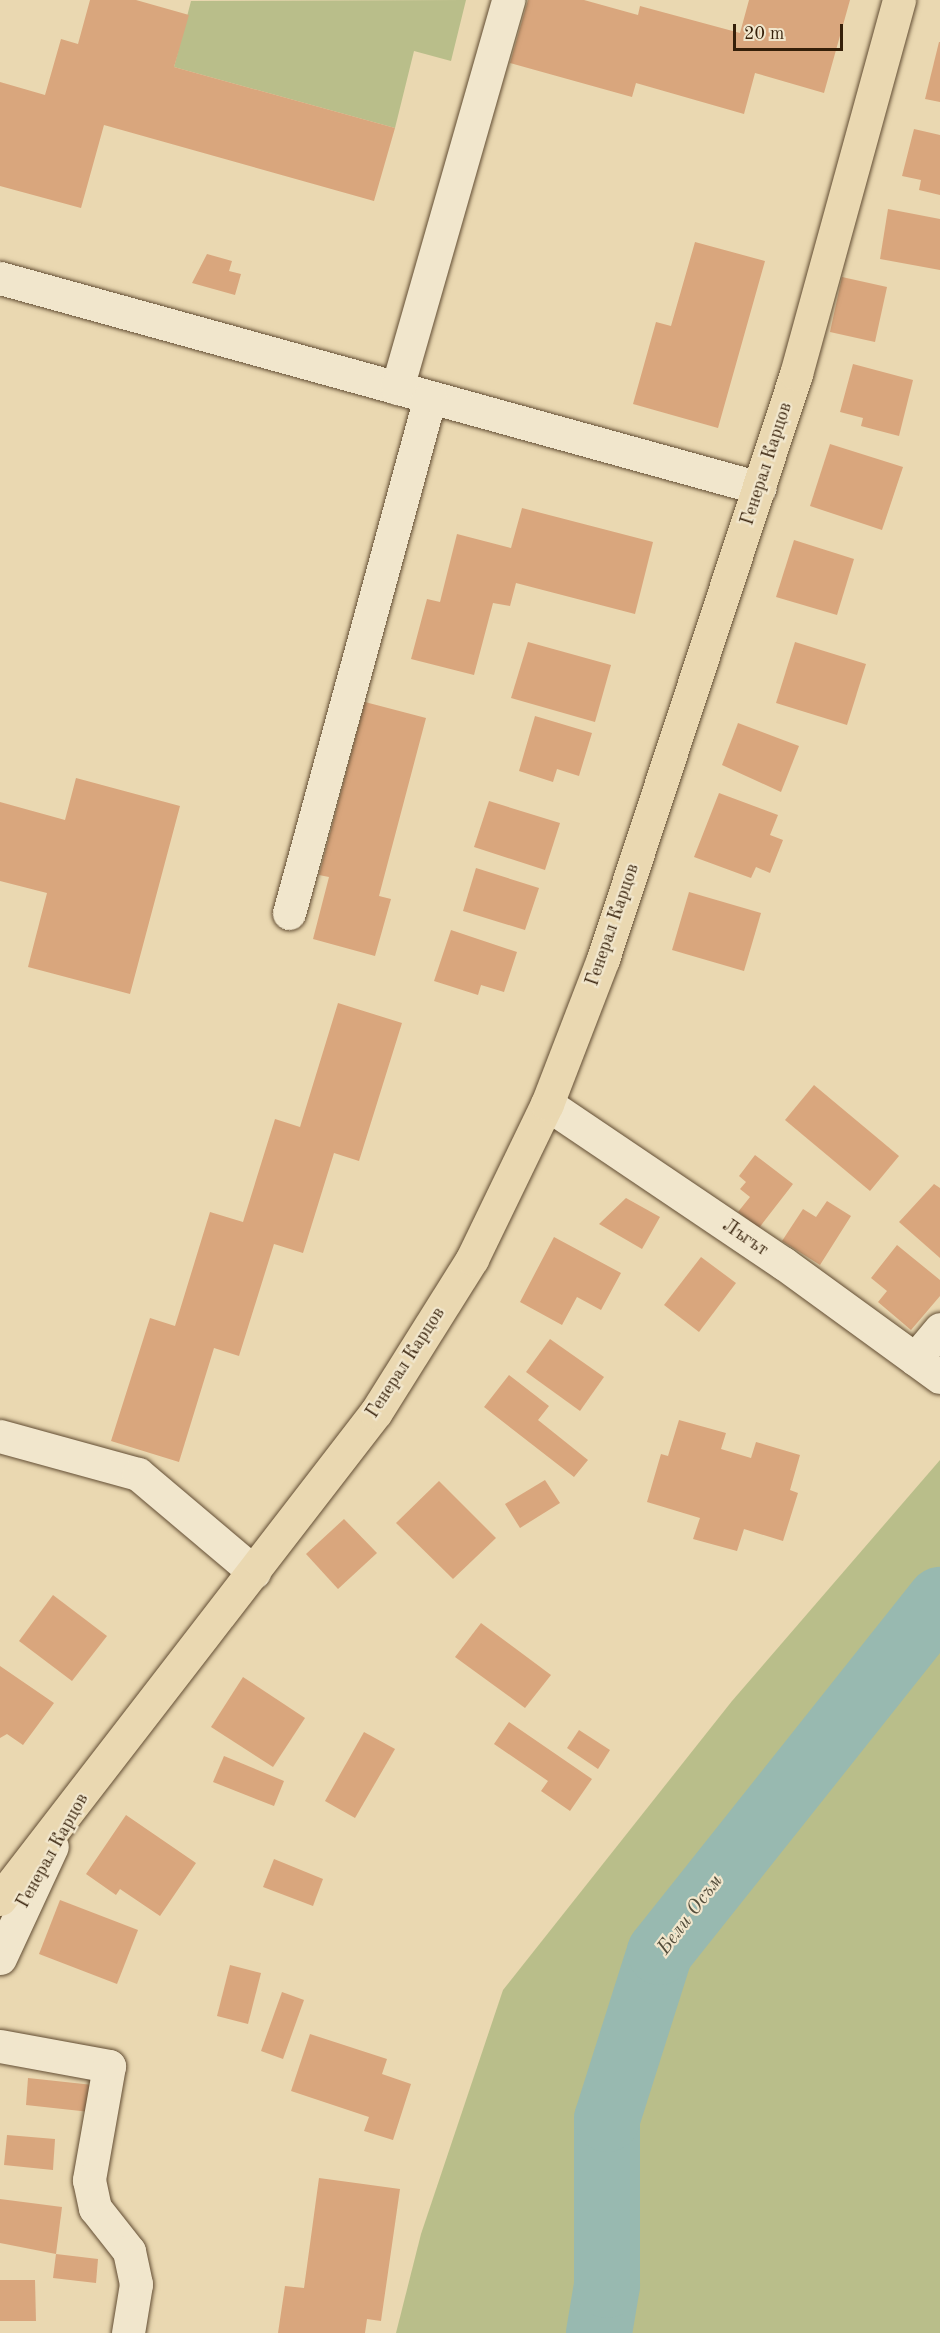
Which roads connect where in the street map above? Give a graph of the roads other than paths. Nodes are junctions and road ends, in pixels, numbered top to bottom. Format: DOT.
graph roads {
  1 [pos="508,0"];
  2 [pos="899,0"];
  3 [pos="0,278"];
  4 [pos="397,388"];
  5 [pos="430,397"];
  6 [pos="760,488"];
  7 [pos="289,913"];
  8 [pos="547,1104"];
  9 [pos="940,1329"];
  10 [pos="928,1368"];
  11 [pos="0,1437"];
  12 [pos="254,1572"];
  13 [pos="115,1748"];
  14 [pos="0,1899"];
  15 [pos="0,1958"];
  16 [pos="0,2046"];
  17 [pos="128,2333"];
  1 -- 4 [label="street"];
  2 -- 6 [label="main road, Генерал Карцов"];
  3 -- 4 [label="street"];
  4 -- 5 [label="street"];
  5 -- 6 [label="street"];
  5 -- 7 [label="street"];
  6 -- 8 [label="main road, Генерал Карцов"];
  8 -- 10 [label="street, Лъгът"];
  8 -- 12 [label="main road, Генерал Карцов"];
  9 -- 10 [label="street"];
  11 -- 12 [label="street"];
  12 -- 13 [label="main road, Генерал Карцов"];
  13 -- 14 [label="main road, Генерал Карцов"];
  13 -- 15 [label="street, Генерал Карцов"];
  16 -- 17 [label="street"];
}
